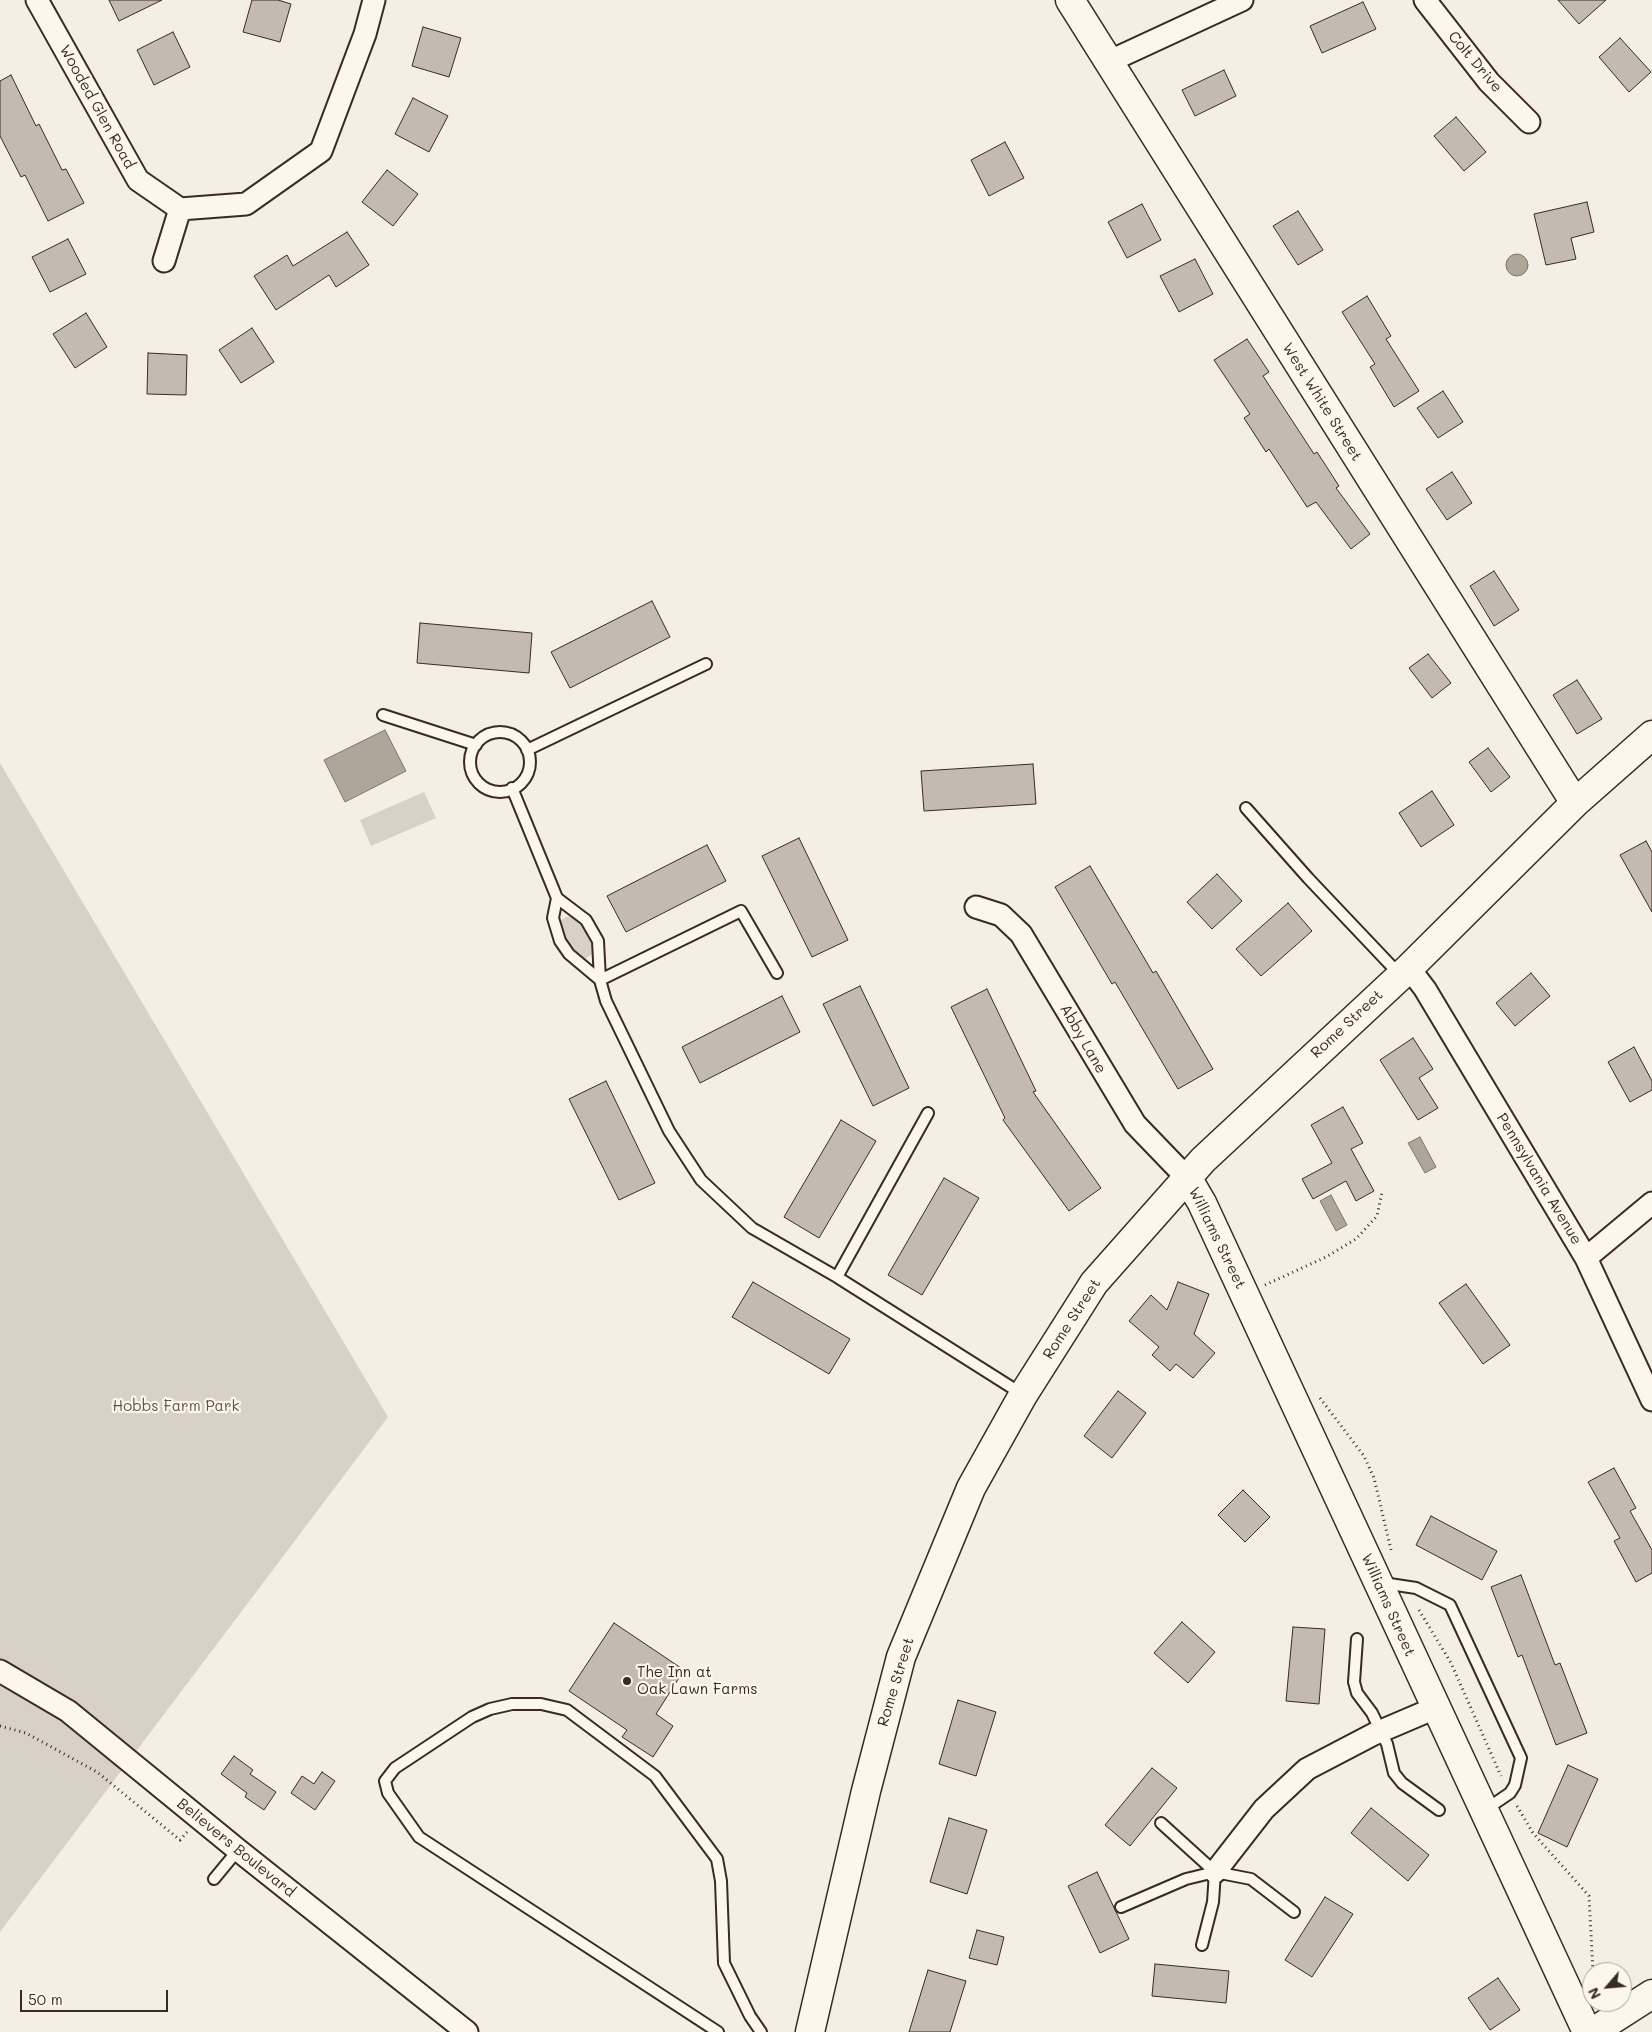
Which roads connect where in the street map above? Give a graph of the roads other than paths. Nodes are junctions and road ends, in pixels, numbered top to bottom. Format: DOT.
graph roads {
  1 [pos="37,0"];
  2 [pos="374,0"];
  3 [pos="1070,0"];
  4 [pos="1242,0"];
  5 [pos="1425,0"];
  6 [pos="1108,62"];
  7 [pos="1529,122"];
  8 [pos="180,209"];
  9 [pos="164,261"];
  10 [pos="706,664"];
  11 [pos="383,715"];
  12 [pos="1652,735"];
  13 [pos="476,745"];
  14 [pos="526,750"];
  15 [pos="512,788"];
  16 [pos="1575,803"];
  17 [pos="1246,808"];
  18 [pos="557,898"];
  19 [pos="976,907"];
  20 [pos="1405,971"];
  21 [pos="777,973"];
  22 [pos="600,980"];
  23 [pos="928,1113"];
  24 [pos="1188,1179"];
  25 [pos="1652,1203"];
  26 [pos="1586,1258"];
  27 [pos="837,1277"];
  28 [pos="1023,1395"];
  29 [pos="1652,1400"];
  30 [pos="1379,1582"];
  31 [pos="1356,1639"];
  32 [pos="0,1671"];
  33 [pos="1435,1708"];
  34 [pos="1381,1731"];
  35 [pos="1439,1810"];
  36 [pos="1484,1810"];
  37 [pos="1161,1823"];
  38 [pos="238,1850"];
  39 [pos="1215,1872"];
  40 [pos="214,1879"];
  41 [pos="1122,1907"];
  42 [pos="1294,1912"];
  43 [pos="1202,1945"];
  44 [pos="1652,1994"];
  45 [pos="467,2032"];
  46 [pos="718,2032"];
  47 [pos="761,2032"];
  48 [pos="810,2032"];
  49 [pos="1587,2032"];
  50 [pos="1593,2032"];
  1 -- 8 [label="street, Wooded Glen Road"];
  2 -- 8 [label="street"];
  3 -- 6 [label="street, West White Street"];
  4 -- 6 [label="street"];
  5 -- 7 [label="street, Colt Drive"];
  6 -- 16 [label="street, West White Street"];
  8 -- 9 [label="street"];
  10 -- 14 [label="lane"];
  11 -- 13 [label="lane"];
  12 -- 16 [label="street, Rome Street"];
  13 -- 14 [label="lane"];
  13 -- 15 [label="lane"];
  14 -- 15 [label="lane"];
  15 -- 18 [label="lane"];
  16 -- 20 [label="street, Rome Street"];
  17 -- 20 [label="lane"];
  18 -- 22 [label="lane"];
  18 -- 22 [label="lane"];
  19 -- 24 [label="street, Abby Lane"];
  20 -- 24 [label="street, Rome Street"];
  20 -- 26 [label="street, Pennsylvania Avenue"];
  21 -- 22 [label="lane"];
  22 -- 27 [label="lane"];
  23 -- 27 [label="lane"];
  24 -- 28 [label="street, Rome Street"];
  24 -- 30 [label="street, Williams Street"];
  25 -- 26 [label="street"];
  26 -- 29 [label="street, Pennsylvania Avenue"];
  27 -- 28 [label="lane"];
  28 -- 48 [label="street, Rome Street"];
  30 -- 33 [label="street, Williams Street"];
  30 -- 36 [label="lane"];
  31 -- 34 [label="lane"];
  32 -- 38 [label="street, Believers Boulevard"];
  33 -- 34 [label="street"];
  33 -- 36 [label="street, Williams Street"];
  34 -- 35 [label="lane"];
  34 -- 39 [label="street"];
  36 -- 49 [label="street, Williams Street"];
  37 -- 39 [label="lane"];
  38 -- 40 [label="lane"];
  38 -- 45 [label="street, Believers Boulevard"];
  39 -- 41 [label="lane"];
  39 -- 42 [label="lane"];
  39 -- 43 [label="lane"];
  44 -- 50 [label="street"];
  46 -- 47 [label="lane"];
}
